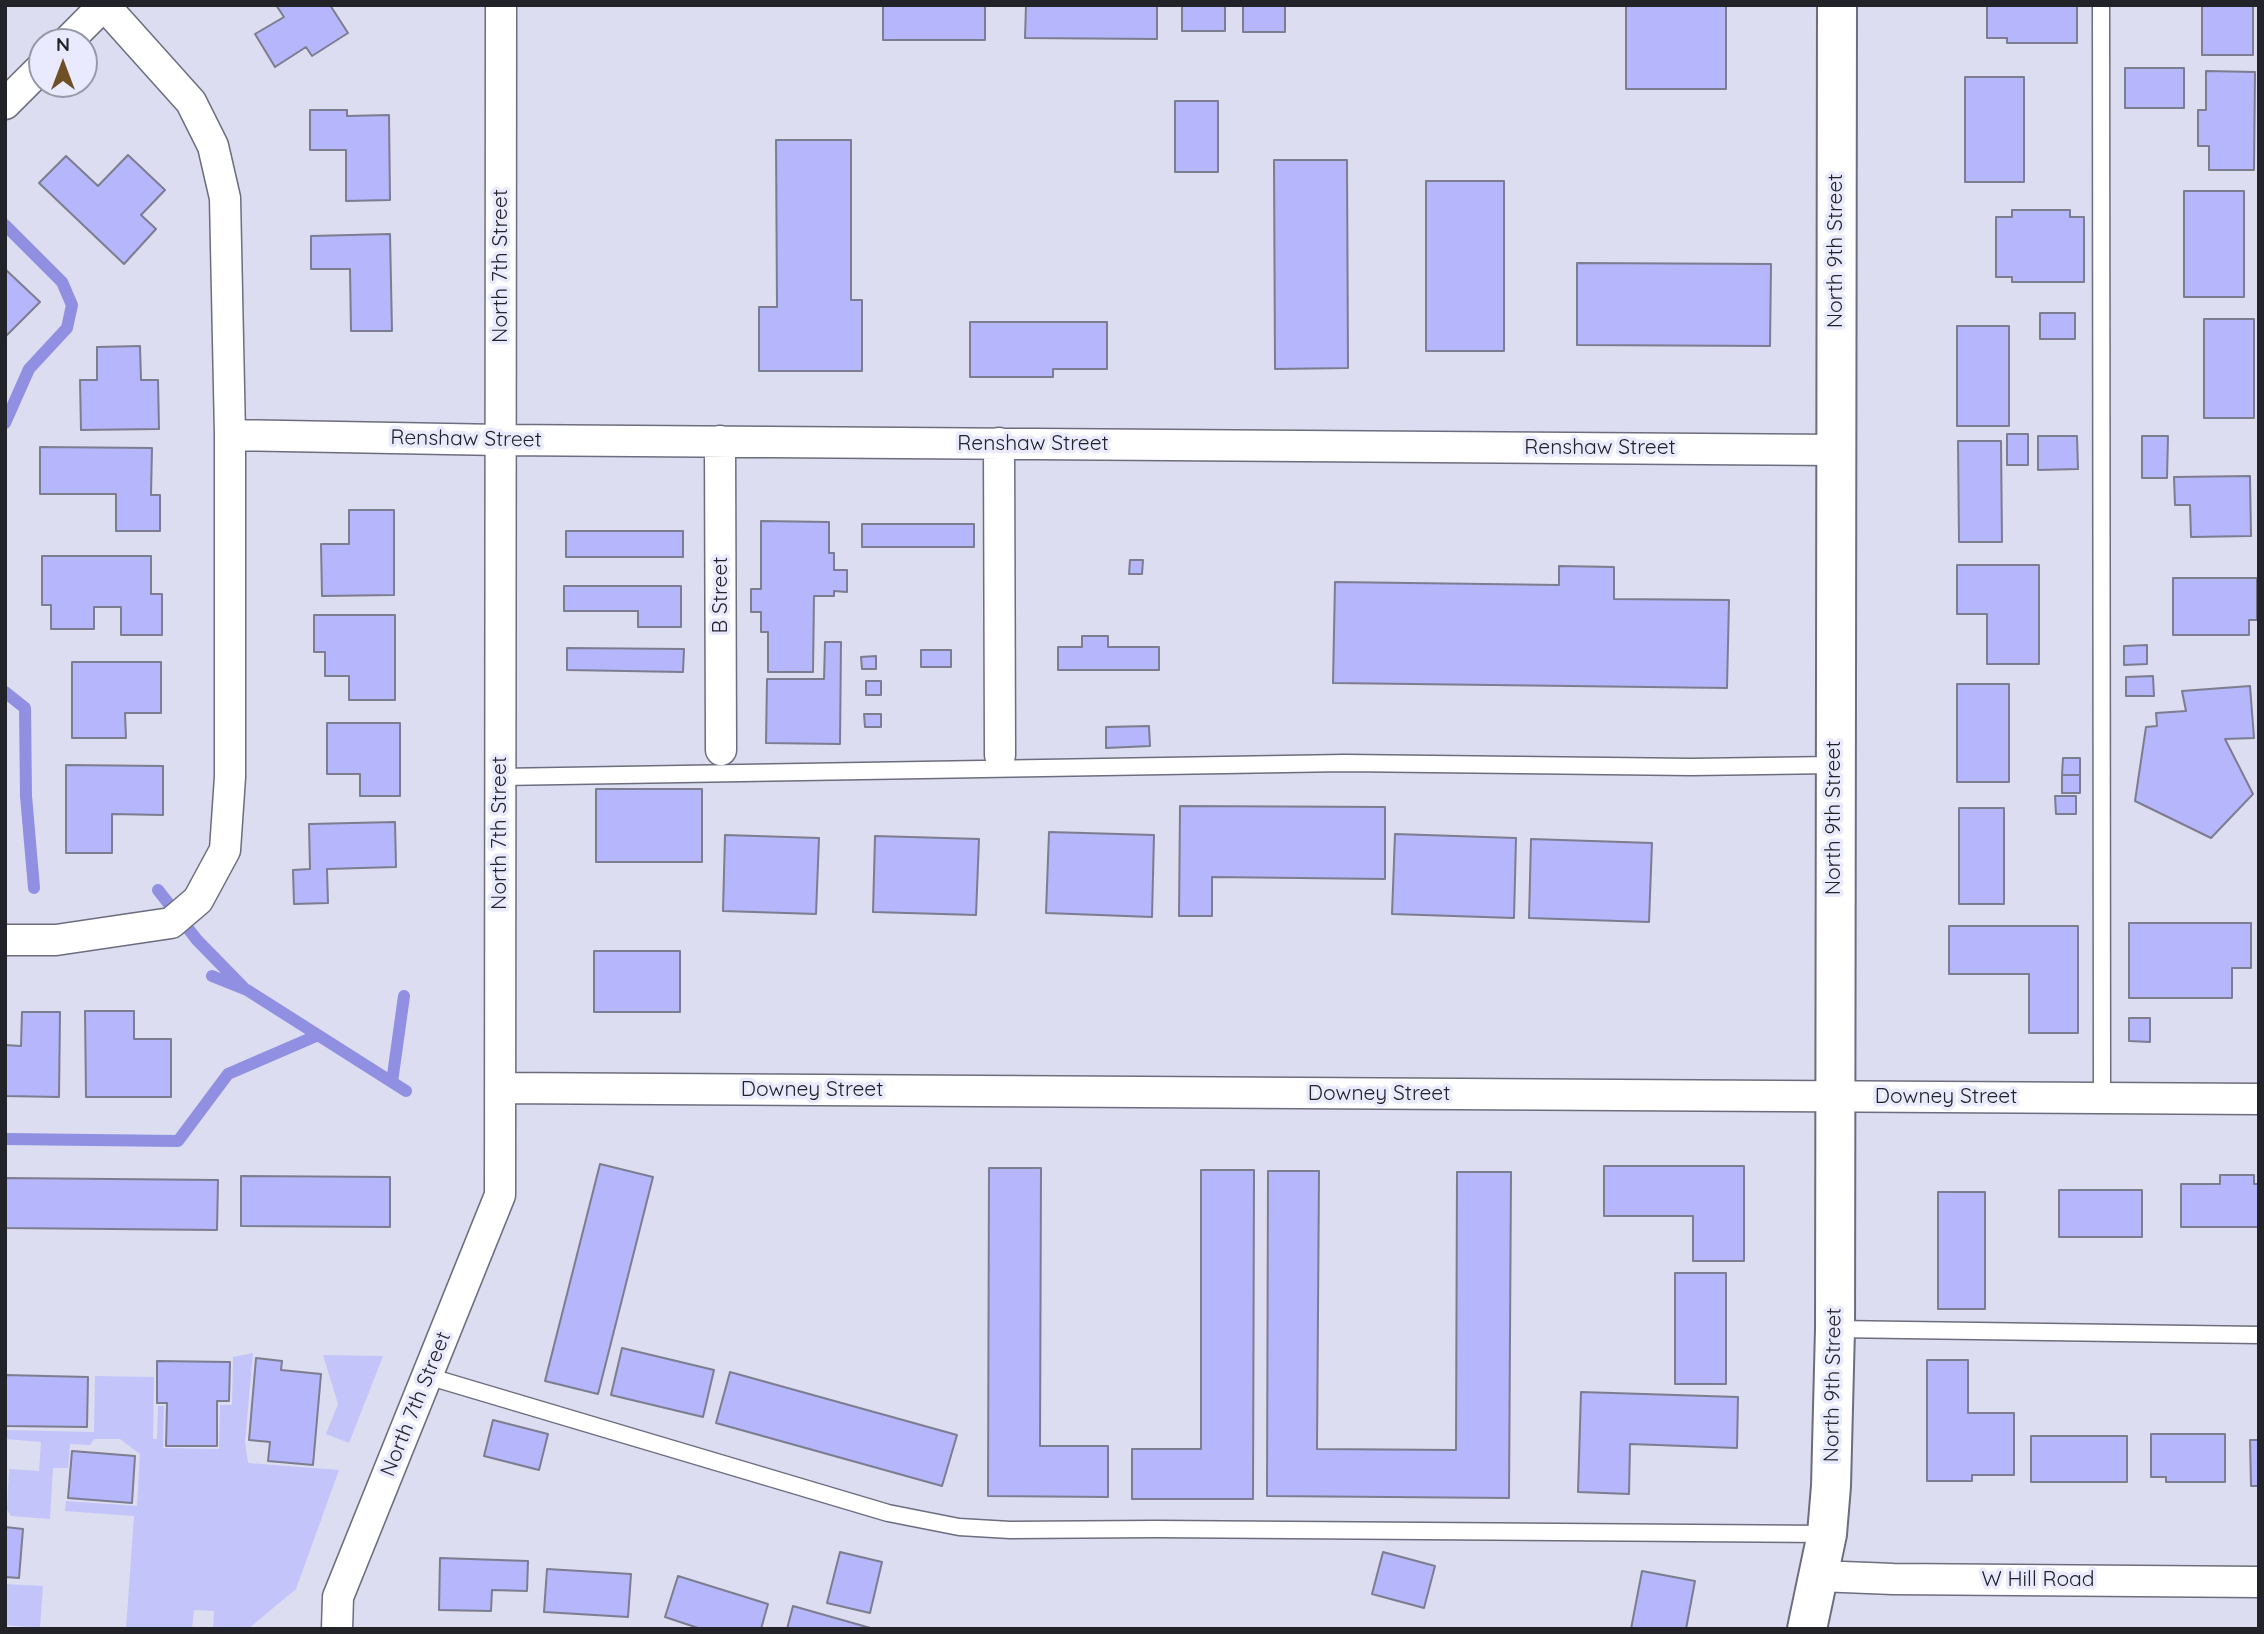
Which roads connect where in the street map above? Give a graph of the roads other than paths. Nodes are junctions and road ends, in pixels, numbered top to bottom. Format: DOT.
graph roads {
  1 [pos="501,5"];
  2 [pos="1837,5"];
  3 [pos="2101,5"];
  4 [pos="81,28"];
  5 [pos="28,81"];
  6 [pos="5,104"];
  7 [pos="230,435"];
  8 [pos="500,440"];
  9 [pos="720,441"];
  10 [pos="999,443"];
  11 [pos="1836,450"];
  12 [pos="721,750"];
  13 [pos="1000,755"];
  14 [pos="1834,765"];
  15 [pos="500,777"];
  16 [pos="5,940"];
  17 [pos="500,1088"];
  18 [pos="1834,1096"];
  19 [pos="2102,1098"];
  20 [pos="2259,1100"];
  21 [pos="1835,1329"];
  22 [pos="2259,1335"];
  23 [pos="427,1376"];
  24 [pos="1827,1534"];
  25 [pos="1818,1576"];
  26 [pos="2259,1582"];
  27 [pos="337,1629"];
  28 [pos="1807,1629"];
  1 -- 8 [label="street, North 7th Street"];
  2 -- 11 [label="street, North 9th Street"];
  3 -- 19 [label="lane"];
  4 -- 7 [label="street"];
  5 -- 6 [label="street"];
  7 -- 8 [label="street, Renshaw Street"];
  7 -- 16 [label="street"];
  8 -- 9 [label="street, Renshaw Street"];
  8 -- 15 [label="street, North 7th Street"];
  9 -- 10 [label="street, Renshaw Street"];
  9 -- 12 [label="street, B Street"];
  10 -- 11 [label="street, Renshaw Street"];
  10 -- 13 [label="street"];
  11 -- 14 [label="street, North 9th Street"];
  14 -- 15 [label="lane"];
  14 -- 18 [label="street, North 9th Street"];
  15 -- 17 [label="street, North 7th Street"];
  17 -- 18 [label="street, Downey Street"];
  17 -- 23 [label="street, North 7th Street"];
  18 -- 19 [label="street, Downey Street"];
  18 -- 21 [label="street, North 9th Street"];
  19 -- 20 [label="street, Downey Street"];
  21 -- 22 [label="lane"];
  21 -- 24 [label="street, North 9th Street"];
  23 -- 24 [label="lane"];
  23 -- 27 [label="street, North 7th Street"];
  24 -- 25 [label="street, North 9th Street"];
  25 -- 26 [label="street, W Hill Road"];
  25 -- 28 [label="street, North 9th Street"];
}
